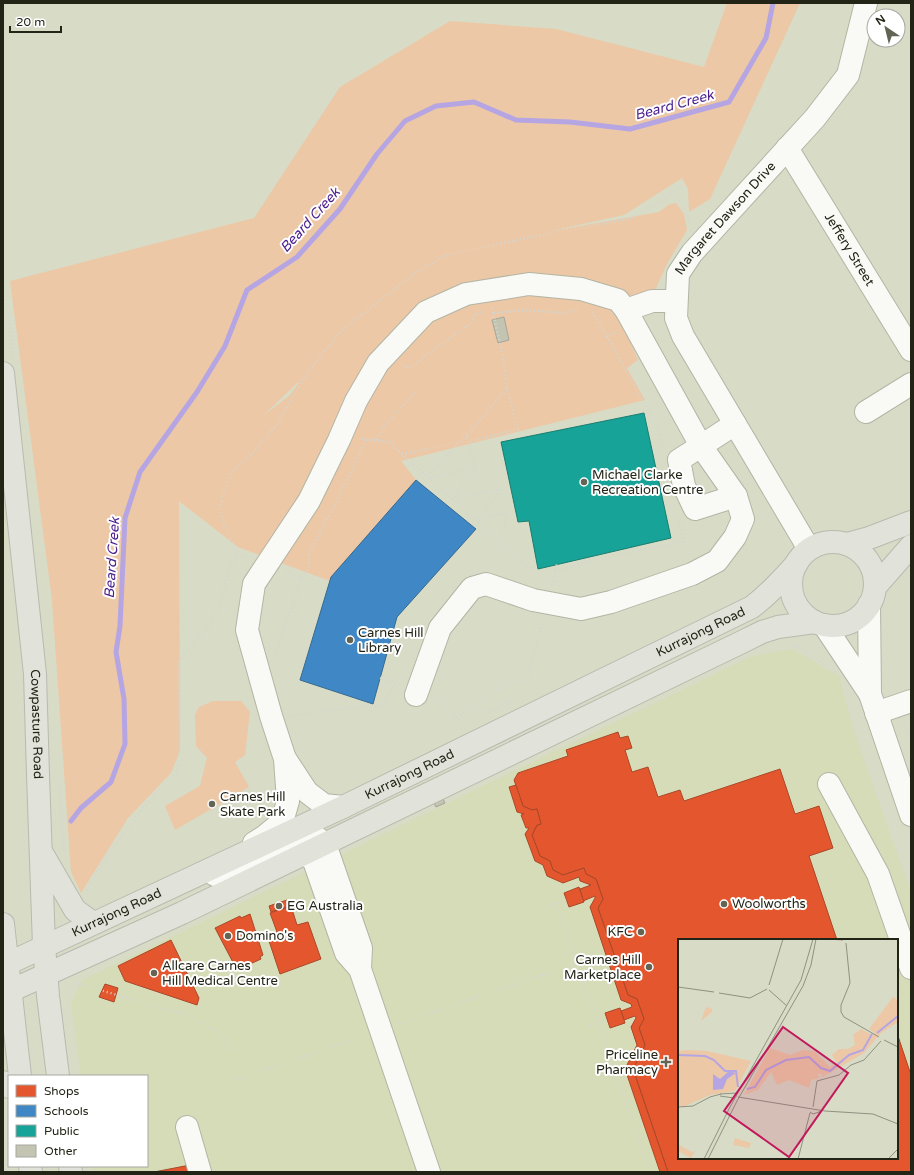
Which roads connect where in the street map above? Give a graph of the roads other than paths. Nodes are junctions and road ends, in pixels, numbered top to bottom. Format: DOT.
graph roads {
  1 [pos="866,3"];
  2 [pos="787,148"];
  3 [pos="676,301"];
  4 [pos="629,317"];
  5 [pos="911,350"];
  6 [pos="3,373"];
  7 [pos="911,384"];
  8 [pos="866,412"];
  9 [pos="735,424"];
  10 [pos="701,446"];
  11 [pos="736,496"];
  12 [pos="911,522"];
  13 [pos="847,544"];
  14 [pos="911,546"];
  15 [pos="803,556"];
  16 [pos="872,596"];
  17 [pos="820,623"];
  18 [pos="416,695"];
  19 [pos="911,701"];
  20 [pos="873,704"];
  21 [pos="285,759"];
  22 [pos="829,784"];
  23 [pos="343,807"];
  24 [pos="911,815"];
  25 [pos="325,844"];
  26 [pos="40,850"];
  27 [pos="305,853"];
  28 [pos="227,861"];
  29 [pos="158,894"];
  30 [pos="3,924"];
  31 [pos="93,924"];
  32 [pos="44,946"];
  33 [pos="5,964"];
  34 [pos="360,968"];
  35 [pos="911,968"];
  36 [pos="46,975"];
  37 [pos="7,993"];
  38 [pos="20,1075"];
  39 [pos="58,1075"];
  40 [pos="187,1128"];
  41 [pos="200,1172"];
  42 [pos="429,1172"];
  1 -- 2 [label="street, Margaret Dawson Drive"];
  2 -- 3 [label="street, Margaret Dawson Drive"];
  2 -- 5 [label="street, Jeffery Street"];
  3 -- 4 [label="street"];
  3 -- 9 [label="street, Margaret Dawson Drive"];
  4 -- 10 [label="street"];
  4 -- 21 [label="street"];
  6 -- 26 [label="main road, Cowpasture Road"];
  7 -- 8 [label="street"];
  9 -- 10 [label="street"];
  9 -- 15 [label="street, Margaret Dawson Drive"];
  10 -- 11 [label="street"];
  10 -- 11 [label="street"];
  11 -- 18 [label="street"];
  12 -- 13 [label="main road"];
  13 -- 15 [label="main road"];
  13 -- 16 [label="main road"];
  14 -- 16 [label="main road"];
  15 -- 17 [label="main road"];
  15 -- 23 [label="main road, Kurrajong Road"];
  16 -- 17 [label="main road"];
  16 -- 20 [label="street"];
  17 -- 20 [label="street"];
  17 -- 25 [label="main road, Kurrajong Road"];
  19 -- 20 [label="street"];
  20 -- 24 [label="street"];
  21 -- 23 [label="street"];
  21 -- 28 [label="street"];
  22 -- 35 [label="street"];
  23 -- 28 [label="main road, Kurrajong Road"];
  25 -- 27 [label="main road, Kurrajong Road"];
  25 -- 29 [label="street"];
  25 -- 34 [label="street"];
  26 -- 31 [label="main road"];
  26 -- 32 [label="main road, Cowpasture Road"];
  27 -- 34 [label="street"];
  27 -- 36 [label="main road, Kurrajong Road"];
  28 -- 29 [label="main road, Kurrajong Road"];
  29 -- 31 [label="main road, Kurrajong Road"];
  30 -- 33 [label="main road"];
  31 -- 32 [label="main road, Kurrajong Road"];
  32 -- 33 [label="main road, Kurrajong Road"];
  32 -- 36 [label="main road, Cowpasture Road"];
  33 -- 37 [label="main road"];
  34 -- 42 [label="street"];
  36 -- 37 [label="main road, Kurrajong Road"];
  36 -- 39 [label="main road, Cowpasture Road"];
  37 -- 38 [label="main road"];
  40 -- 41 [label="street"];
}
